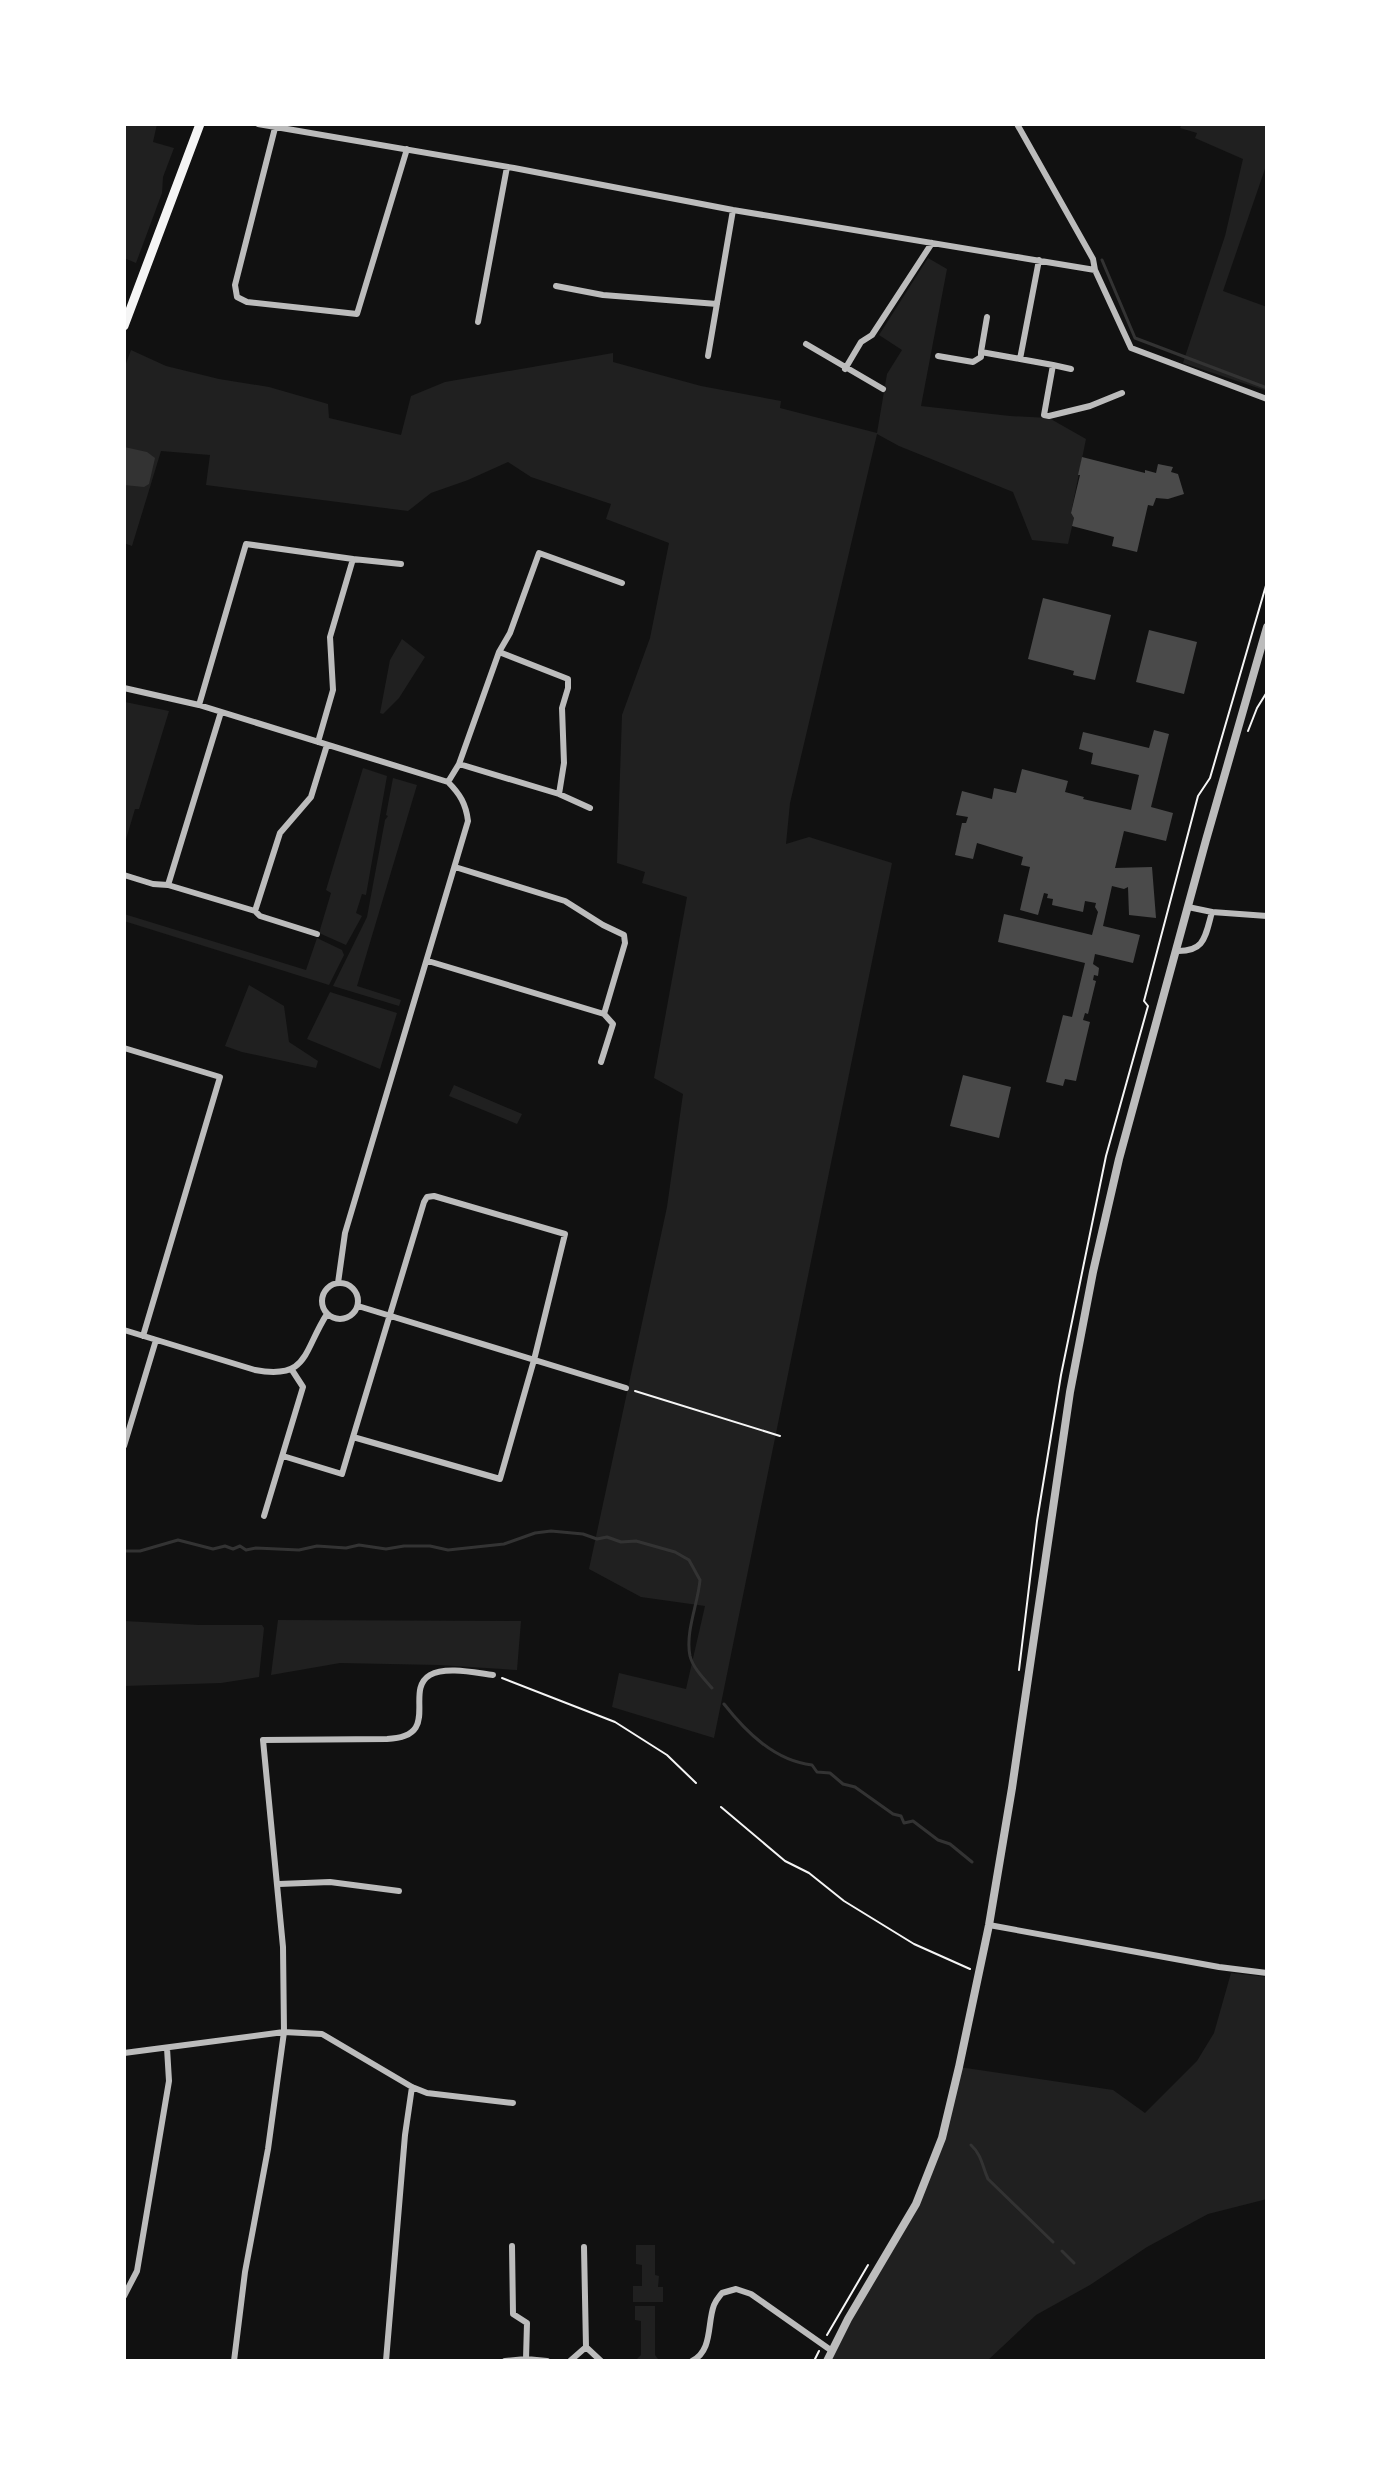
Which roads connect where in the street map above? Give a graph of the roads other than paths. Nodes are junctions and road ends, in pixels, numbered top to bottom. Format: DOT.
graph roads {
  1 [pos="200,124"];
  2 [pos="258,124"];
  3 [pos="1017,124"];
  4 [pos="275,128"];
  5 [pos="407,149"];
  6 [pos="507,167"];
  7 [pos="733,210"];
  8 [pos="932,243"];
  9 [pos="1039,260"];
  10 [pos="1095,270"];
  11 [pos="556,286"];
  12 [pos="717,304"];
  13 [pos="987,317"];
  14 [pos="478,322"];
  15 [pos="124,326"];
  16 [pos="806,344"];
  17 [pos="981,352"];
  18 [pos="708,356"];
  19 [pos="938,356"];
  20 [pos="1020,359"];
  21 [pos="1053,365"];
  22 [pos="845,369"];
  23 [pos="1071,369"];
  24 [pos="883,389"];
  25 [pos="1122,393"];
  26 [pos="1267,399"];
  27 [pos="353,559"];
  28 [pos="401,564"];
  29 [pos="622,583"];
  30 [pos="1267,627"];
  31 [pos="499,652"];
  32 [pos="124,688"];
  33 [pos="199,705"];
  34 [pos="221,712"];
  35 [pos="318,742"];
  36 [pos="327,745"];
  37 [pos="459,764"];
  38 [pos="448,782"];
  39 [pos="559,794"];
  40 [pos="590,808"];
  41 [pos="455,867"];
  42 [pos="124,875"];
  43 [pos="168,885"];
  44 [pos="1188,907"];
  45 [pos="255,911"];
  46 [pos="1212,912"];
  47 [pos="1267,916"];
  48 [pos="317,934"];
  49 [pos="1176,951"];
  50 [pos="428,961"];
  51 [pos="604,1014"];
  52 [pos="124,1048"];
  53 [pos="601,1062"];
  54 [pos="338,1283"];
  55 [pos="358,1306"];
  56 [pos="327,1314"];
  57 [pos="390,1316"];
  58 [pos="124,1330"];
  59 [pos="143,1336"];
  60 [pos="156,1340"];
  61 [pos="534,1360"];
  62 [pos="292,1370"];
  63 [pos="626,1388"];
  64 [pos="353,1437"];
  65 [pos="124,1446"];
  66 [pos="283,1456"];
  67 [pos="264,1516"];
  68 [pos="493,1675"];
  69 [pos="279,1884"];
  70 [pos="399,1891"];
  71 [pos="989,1925"];
  72 [pos="1267,1973"];
  73 [pos="284,2032"];
  74 [pos="167,2048"];
  75 [pos="124,2053"];
  76 [pos="412,2087"];
  77 [pos="513,2103"];
  78 [pos="512,2246"];
  79 [pos="584,2247"];
  80 [pos="124,2296"];
  81 [pos="586,2347"];
  82 [pos="832,2351"];
  83 [pos="526,2359"];
  84 [pos="234,2361"];
  85 [pos="386,2361"];
  86 [pos="505,2361"];
  87 [pos="547,2361"];
  88 [pos="570,2361"];
  89 [pos="602,2361"];
  90 [pos="692,2361"];
  91 [pos="827,2361"];
  1 -- 15 [label="main road"];
  2 -- 4 [label="street"];
  3 -- 10 [label="street"];
  4 -- 5 [label="street"];
  4 -- 5 [label="street"];
  5 -- 6 [label="street"];
  6 -- 7 [label="street"];
  6 -- 14 [label="street"];
  7 -- 8 [label="street"];
  7 -- 12 [label="street"];
  8 -- 9 [label="street"];
  8 -- 22 [label="street"];
  9 -- 10 [label="street"];
  9 -- 20 [label="street"];
  10 -- 26 [label="street"];
  11 -- 12 [label="street"];
  12 -- 18 [label="street"];
  13 -- 17 [label="street"];
  16 -- 22 [label="street"];
  17 -- 19 [label="street"];
  17 -- 20 [label="street"];
  20 -- 21 [label="street"];
  21 -- 23 [label="street"];
  21 -- 25 [label="street"];
  22 -- 24 [label="street"];
  27 -- 28 [label="street"];
  27 -- 33 [label="street"];
  27 -- 35 [label="street"];
  29 -- 31 [label="street"];
  30 -- 44 [label="street"];
  31 -- 37 [label="street"];
  31 -- 39 [label="street"];
  32 -- 33 [label="street"];
  33 -- 34 [label="street"];
  34 -- 35 [label="street"];
  34 -- 43 [label="street"];
  35 -- 36 [label="street"];
  36 -- 38 [label="street"];
  36 -- 45 [label="street"];
  37 -- 38 [label="street"];
  37 -- 39 [label="street"];
  38 -- 41 [label="street"];
  39 -- 40 [label="street"];
  41 -- 50 [label="street"];
  41 -- 51 [label="street"];
  42 -- 43 [label="street"];
  43 -- 45 [label="street"];
  44 -- 46 [label="street"];
  44 -- 49 [label="street"];
  45 -- 48 [label="street"];
  46 -- 47 [label="street"];
  46 -- 49 [label="street"];
  49 -- 71 [label="street"];
  50 -- 51 [label="street"];
  50 -- 54 [label="street"];
  51 -- 53 [label="street"];
  52 -- 59 [label="street"];
  54 -- 55 [label="street"];
  54 -- 56 [label="street"];
  55 -- 56 [label="street"];
  55 -- 57 [label="street"];
  56 -- 62 [label="street"];
  57 -- 61 [label="street"];
  57 -- 61 [label="street"];
  57 -- 64 [label="street"];
  58 -- 59 [label="street"];
  59 -- 60 [label="street"];
  60 -- 62 [label="street"];
  60 -- 65 [label="street"];
  61 -- 63 [label="street"];
  61 -- 64 [label="street"];
  62 -- 66 [label="street"];
  64 -- 66 [label="street"];
  66 -- 67 [label="street"];
  68 -- 69 [label="street"];
  69 -- 70 [label="street"];
  69 -- 73 [label="street"];
  71 -- 72 [label="street"];
  71 -- 82 [label="street"];
  73 -- 74 [label="street"];
  73 -- 76 [label="street"];
  73 -- 84 [label="street"];
  74 -- 75 [label="street"];
  74 -- 80 [label="street"];
  76 -- 77 [label="street"];
  76 -- 85 [label="street"];
  78 -- 83 [label="street"];
  79 -- 81 [label="street"];
  81 -- 88 [label="street"];
  81 -- 89 [label="street"];
  82 -- 90 [label="street"];
  82 -- 91 [label="street"];
  83 -- 86 [label="street"];
  83 -- 87 [label="street"];
}
